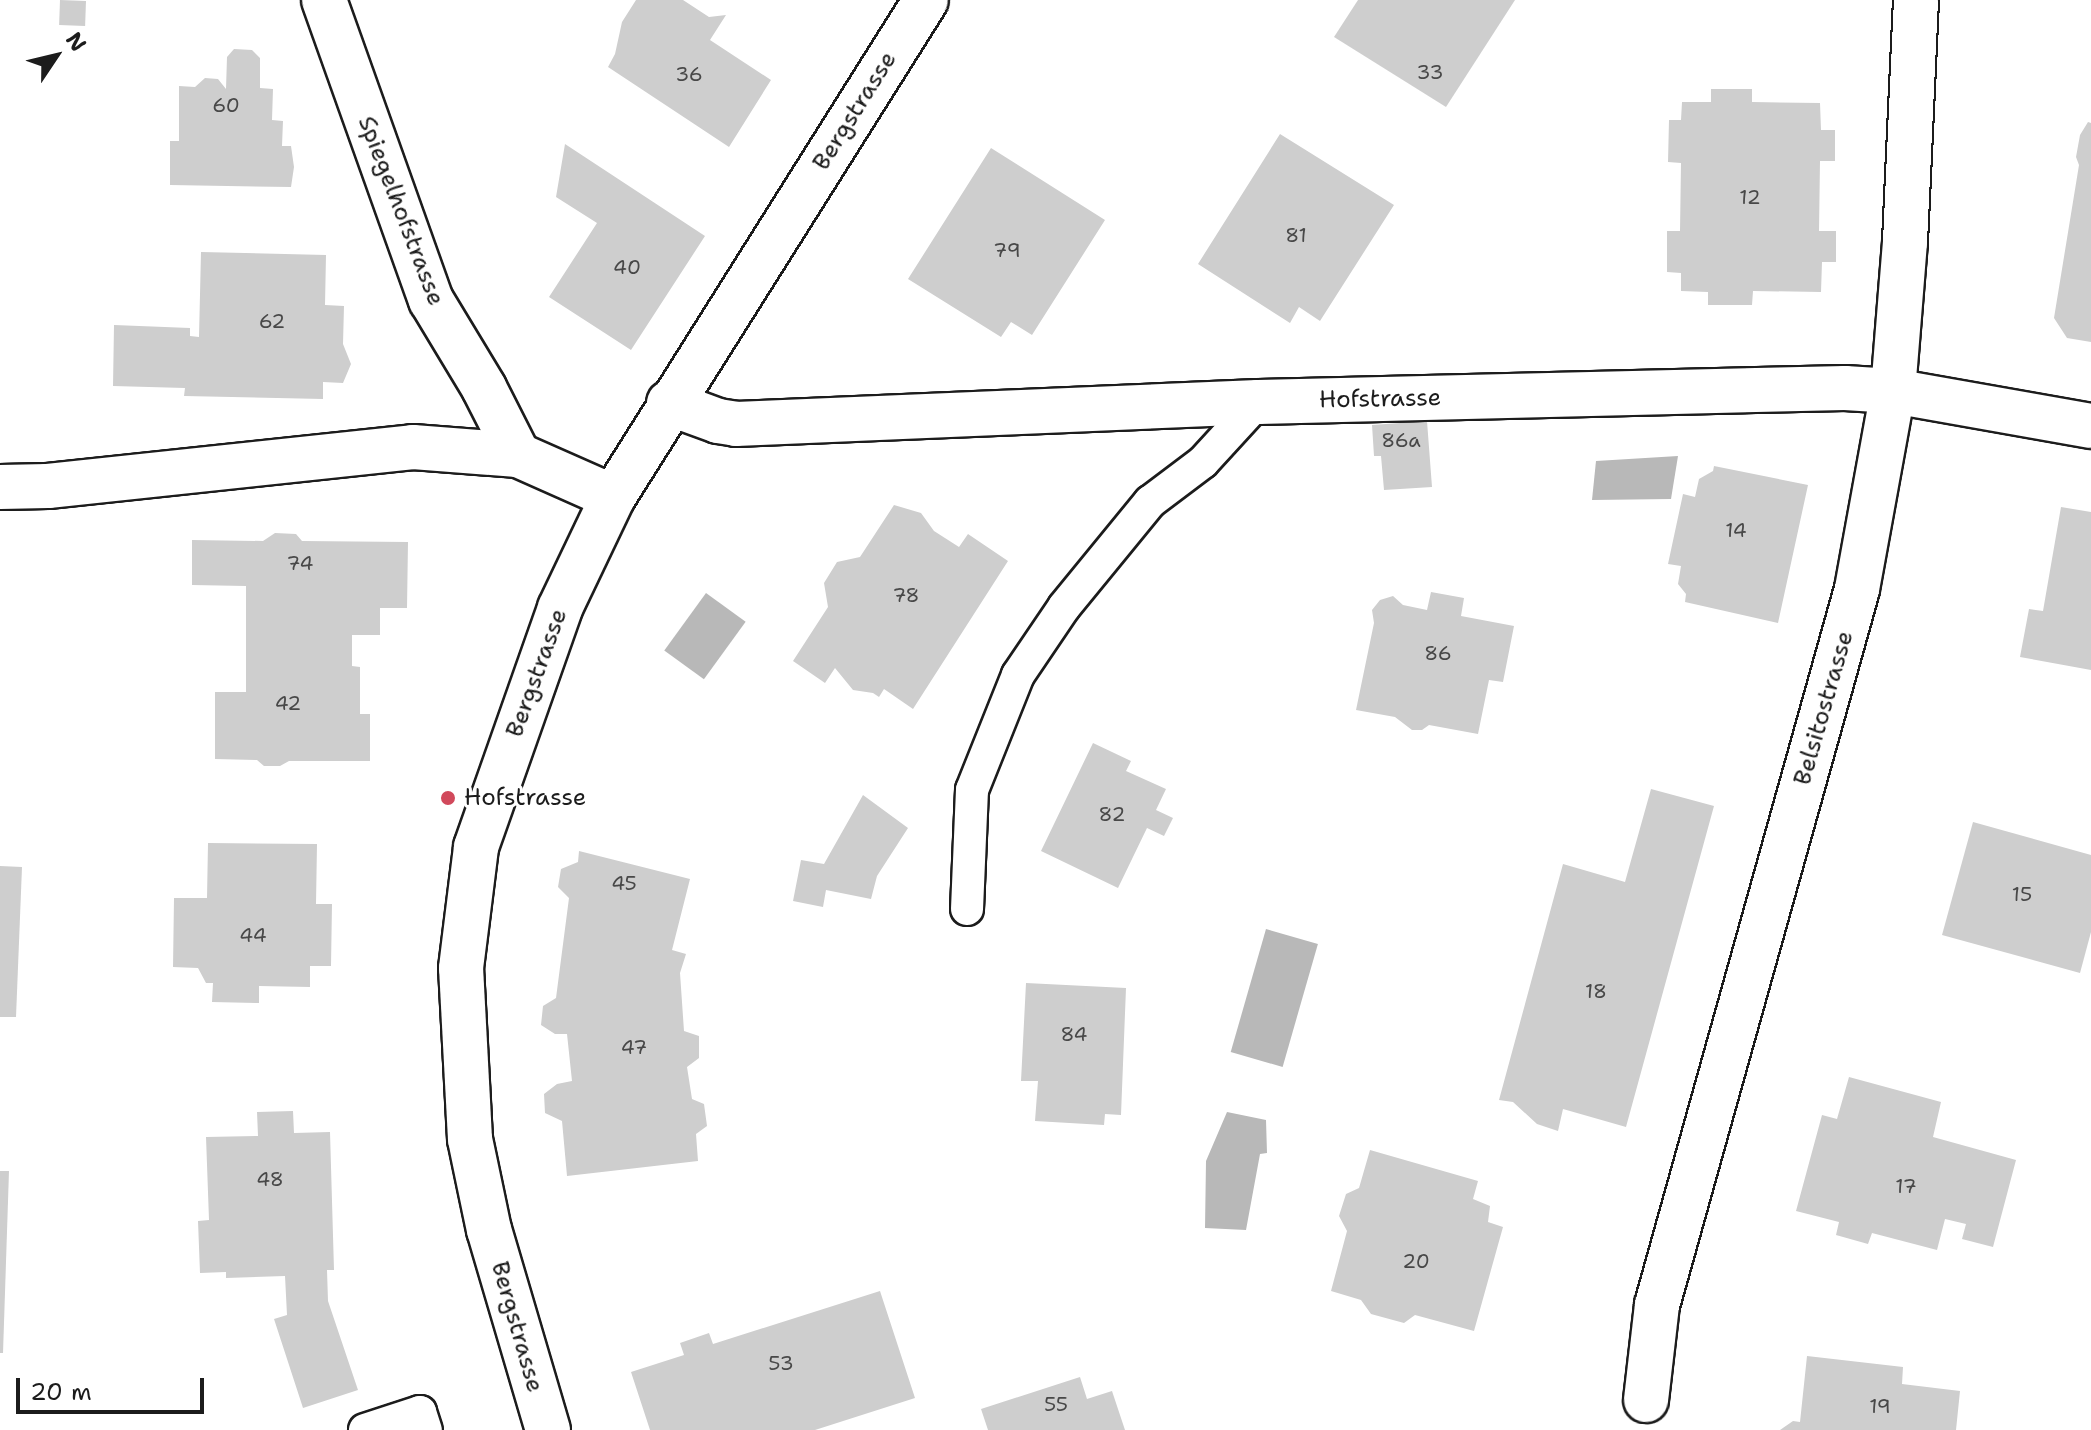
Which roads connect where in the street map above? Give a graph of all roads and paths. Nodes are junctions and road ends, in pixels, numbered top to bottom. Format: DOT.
graph roads {
  1 [pos="324,0"];
  2 [pos="926,0"];
  3 [pos="1916,0"];
  4 [pos="1893,391"];
  5 [pos="1258,402"];
  6 [pos="669,403"];
  7 [pos="2091,426"];
  8 [pos="518,455"];
  9 [pos="0,487"];
  10 [pos="613,497"];
  11 [pos="967,909"];
  12 [pos="1646,1400"];
  13 [pos="365,1430"];
  14 [pos="426,1430"];
  15 [pos="548,1430"];
  1 -- 8 [label="street, Spiegelhofstrasse"];
  2 -- 6 [label="street, Bergstrasse"];
  3 -- 4 [label="street, Belsitostrasse"];
  4 -- 5 [label="street, Hofstrasse"];
  4 -- 7 [label="street, Hofstrasse"];
  4 -- 12 [label="street, Belsitostrasse"];
  5 -- 6 [label="street, Hofstrasse"];
  5 -- 11 [label="lane"];
  6 -- 10 [label="street, Bergstrasse"];
  8 -- 9 [label="street"];
  8 -- 10 [label="street"];
  10 -- 15 [label="street, Bergstrasse"];
  13 -- 14 [label="lane"];
}
